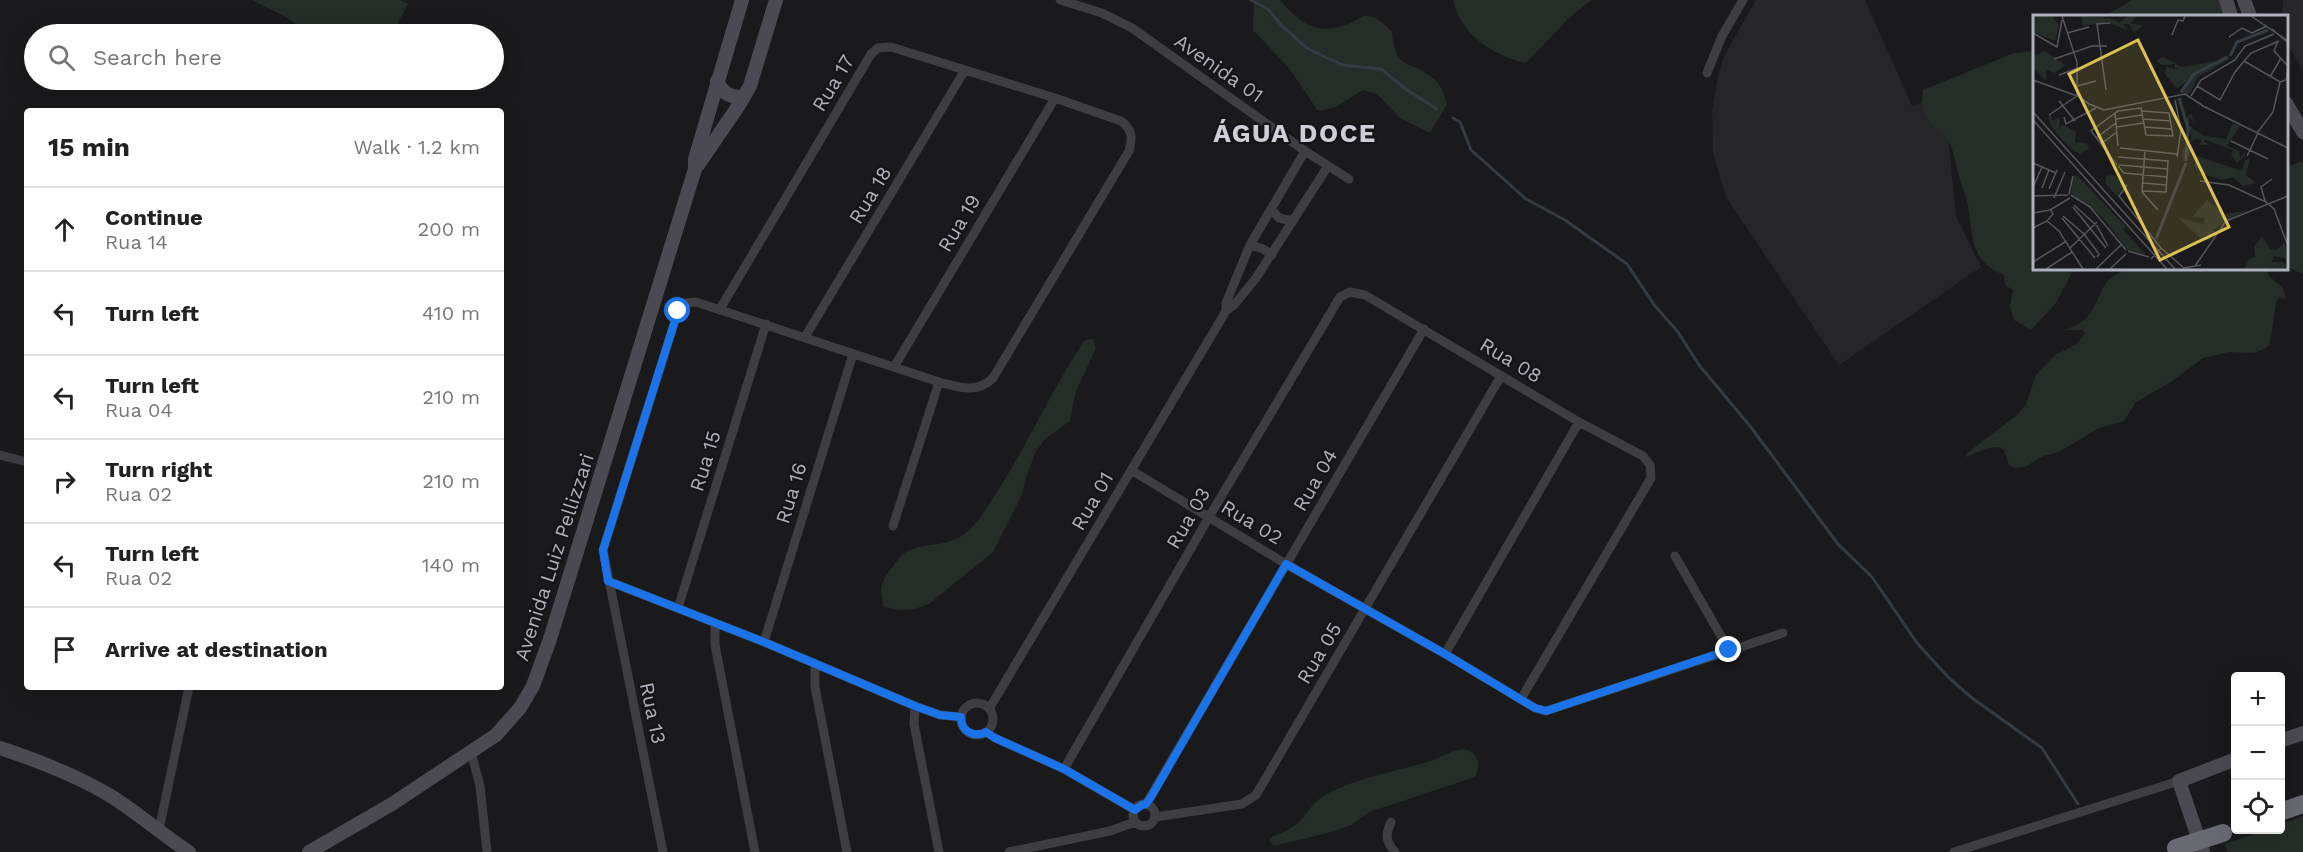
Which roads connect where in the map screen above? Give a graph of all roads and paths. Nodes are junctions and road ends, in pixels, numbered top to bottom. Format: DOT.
graph roads {
  1 [pos="742,0"];
  2 [pos="776,0"];
  3 [pos="1060,0"];
  4 [pos="1743,0"];
  5 [pos="2226,0"];
  6 [pos="2244,0"];
  7 [pos="2231,15"];
  8 [pos="2250,15"];
  9 [pos="965,70"];
  10 [pos="1707,73"];
  11 [pos="717,81"];
  12 [pos="744,96"];
  13 [pos="1055,98"];
  14 [pos="2288,106"];
  15 [pos="2303,132"];
  16 [pos="1305,151"];
  17 [pos="1328,166"];
  18 [pos="695,169"];
  19 [pos="1349,179"];
  20 [pos="1271,209"];
  21 [pos="1293,221"];
  22 [pos="1250,245"];
  23 [pos="1272,255"];
  24 [pos="1239,270"];
  25 [pos="1256,278"];
  26 [pos="1350,292"];
  27 [pos="720,309"];
  28 [pos="1226,311"];
  29 [pos="766,324"];
  30 [pos="1424,329"];
  31 [pos="805,337"];
  32 [pos="853,354"];
  33 [pos="894,367"];
  34 [pos="1501,376"];
  35 [pos="939,382"];
  36 [pos="1579,422"];
  37 [pos="0,454"];
  38 [pos="24,461"];
  39 [pos="1131,470"];
  40 [pos="1209,517"];
  41 [pos="893,526"];
  42 [pos="1675,556"];
  43 [pos="1286,564"];
  44 [pos="608,581"];
  45 [pos="678,608"];
  46 [pos="1366,610"];
  47 [pos="715,623"];
  48 [pos="1783,633"];
  49 [pos="764,642"];
  50 [pos="1729,650"];
  51 [pos="1445,654"];
  52 [pos="815,665"];
  53 [pos="188,690"];
  54 [pos="1521,699"];
  55 [pos="915,706"];
  56 [pos="990,709"];
  57 [pos="961,717"];
  58 [pos="986,732"];
  59 [pos="2303,732"];
  60 [pos="2285,739"];
  61 [pos="0,748"];
  62 [pos="471,752"];
  63 [pos="2231,761"];
  64 [pos="1064,769"];
  65 [pos="2179,781"];
  66 [pos="1146,804"];
  67 [pos="2303,804"];
  68 [pos="1135,810"];
  69 [pos="2285,810"];
  70 [pos="1155,817"];
  71 [pos="1136,822"];
  72 [pos="1391,822"];
  73 [pos="159,830"];
  74 [pos="2229,831"];
  75 [pos="2171,850"];
  76 [pos="189,852"];
  77 [pos="309,852"];
  78 [pos="487,852"];
  79 [pos="663,852"];
  80 [pos="755,852"];
  81 [pos="847,852"];
  82 [pos="939,852"];
  83 [pos="1010,852"];
  84 [pos="1395,852"];
  85 [pos="1954,852"];
  86 [pos="2203,852"];
  1 -- 11 [label="main road, Avenida Luiz Pellizzari"];
  2 -- 12 [label="main road, Avenida Luiz Pellizzari"];
  3 -- 16 [label="street, Avenida 01"];
  4 -- 10 [label="street"];
  5 -- 7 [label="main road"];
  6 -- 8 [label="main road"];
  9 -- 13 [label="street, Rua 17"];
  9 -- 27 [label="street, Rua 17"];
  9 -- 31 [label="street, Rua 18"];
  11 -- 12 [label="main road"];
  11 -- 18 [label="main road, Avenida Luiz Pellizzari"];
  12 -- 18 [label="main road, Avenida Luiz Pellizzari"];
  13 -- 33 [label="street, Rua 19"];
  13 -- 35 [label="street, Rua 17"];
  14 -- 15 [label="main road"];
  16 -- 17 [label="street, Avenida 01"];
  16 -- 20 [label="street"];
  17 -- 19 [label="street, Avenida 01"];
  17 -- 21 [label="street"];
  18 -- 62 [label="main road, Avenida Luiz Pellizzari"];
  20 -- 21 [label="street"];
  20 -- 22 [label="street"];
  21 -- 23 [label="street"];
  22 -- 23 [label="street"];
  22 -- 24 [label="street"];
  23 -- 25 [label="street"];
  24 -- 25 [label="street"];
  24 -- 28 [label="street"];
  25 -- 28 [label="street"];
  26 -- 30 [label="street, Rua 08"];
  26 -- 40 [label="street, Rua 03"];
  27 -- 29 [label="street"];
  27 -- 44 [label="street, Rua 13"];
  28 -- 39 [label="street, Rua 01"];
  29 -- 31 [label="street"];
  29 -- 45 [label="street, Rua 15"];
  30 -- 34 [label="street, Rua 08"];
  30 -- 43 [label="street, Rua 04"];
  31 -- 32 [label="street"];
  32 -- 33 [label="street"];
  32 -- 49 [label="street, Rua 16"];
  33 -- 35 [label="street"];
  34 -- 36 [label="street, Rua 08"];
  34 -- 46 [label="street, Rua 05"];
  35 -- 41 [label="street"];
  36 -- 51 [label="street"];
  36 -- 54 [label="street, Rua 08"];
  37 -- 38 [label="street"];
  39 -- 40 [label="street, Rua 02"];
  39 -- 56 [label="street, Rua 01"];
  40 -- 43 [label="street, Rua 02"];
  40 -- 64 [label="street, Rua 03"];
  42 -- 50 [label="street"];
  43 -- 46 [label="street, Rua 02"];
  43 -- 66 [label="street, Rua 04"];
  44 -- 45 [label="street"];
  44 -- 79 [label="street, Rua 13"];
  45 -- 47 [label="street"];
  46 -- 51 [label="street, Rua 02"];
  46 -- 70 [label="street, Rua 05"];
  47 -- 49 [label="street"];
  47 -- 80 [label="street"];
  48 -- 50 [label="street, Rua 02"];
  49 -- 52 [label="street"];
  50 -- 54 [label="street, Rua 02"];
  51 -- 54 [label="street, Rua 02"];
  52 -- 55 [label="street"];
  52 -- 81 [label="street"];
  53 -- 73 [label="street"];
  55 -- 57 [label="street"];
  55 -- 82 [label="street"];
  56 -- 57 [label="street"];
  56 -- 58 [label="street"];
  57 -- 58 [label="street"];
  58 -- 64 [label="street"];
  59 -- 60 [label="main road"];
  61 -- 73 [label="main road"];
  62 -- 77 [label="main road, Avenida Luiz Pellizzari"];
  62 -- 78 [label="street"];
  63 -- 65 [label="main road"];
  64 -- 68 [label="street"];
  65 -- 85 [label="street"];
  65 -- 86 [label="main road"];
  66 -- 68 [label="street"];
  66 -- 70 [label="street"];
  67 -- 69 [label="highway"];
  68 -- 71 [label="street"];
  70 -- 71 [label="street"];
  71 -- 83 [label="street"];
  72 -- 84 [label="street"];
  73 -- 76 [label="main road"];
  74 -- 75 [label="highway, bridge"];
}
